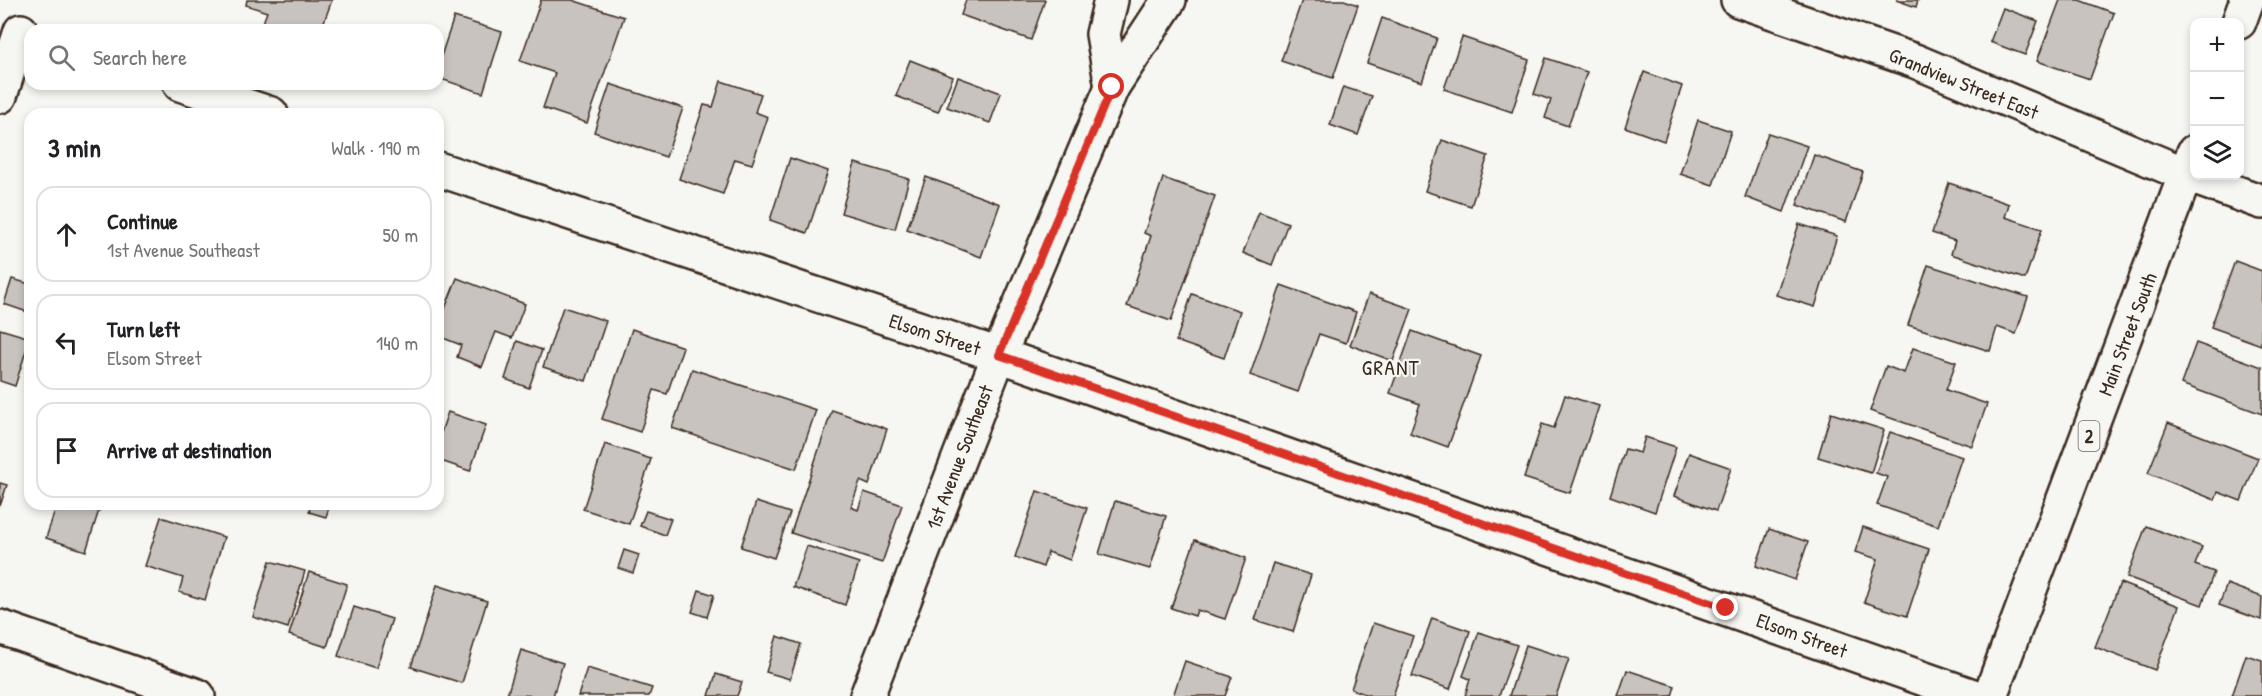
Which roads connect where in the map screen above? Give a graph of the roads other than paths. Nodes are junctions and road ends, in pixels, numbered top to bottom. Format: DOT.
graph roads {
  1 [pos="1111,0"];
  2 [pos="1169,0"];
  3 [pos="1738,0"];
  4 [pos="2247,0"];
  5 [pos="2240,18"];
  6 [pos="17,30"];
  7 [pos="1112,87"];
  8 [pos="198,90"];
  9 [pos="0,96"];
  10 [pos="253,108"];
  11 [pos="2190,164"];
  12 [pos="2190,167"];
  13 [pos="444,171"];
  14 [pos="2221,180"];
  15 [pos="2262,202"];
  16 [pos="999,355"];
  17 [pos="0,627"];
  18 [pos="198,696"];
  19 [pos="867,696"];
  20 [pos="1973,696"];
  21 [pos="1990,696"];
  1 -- 7 [label="street"];
  2 -- 7 [label="street, 1st Avenue Southeast"];
  3 -- 11 [label="street, Grandview Street East"];
  4 -- 5 [label="street"];
  6 -- 9 [label="street"];
  7 -- 16 [label="street, 1st Avenue Southeast"];
  8 -- 10 [label="street"];
  12 -- 21 [label="street, Main Street South / 2"];
  13 -- 16 [label="street, Elsom Street"];
  14 -- 15 [label="street, Grandview Street East"];
  16 -- 19 [label="street, 1st Avenue Southeast"];
  16 -- 20 [label="street, Elsom Street"];
  17 -- 18 [label="street"];
}
